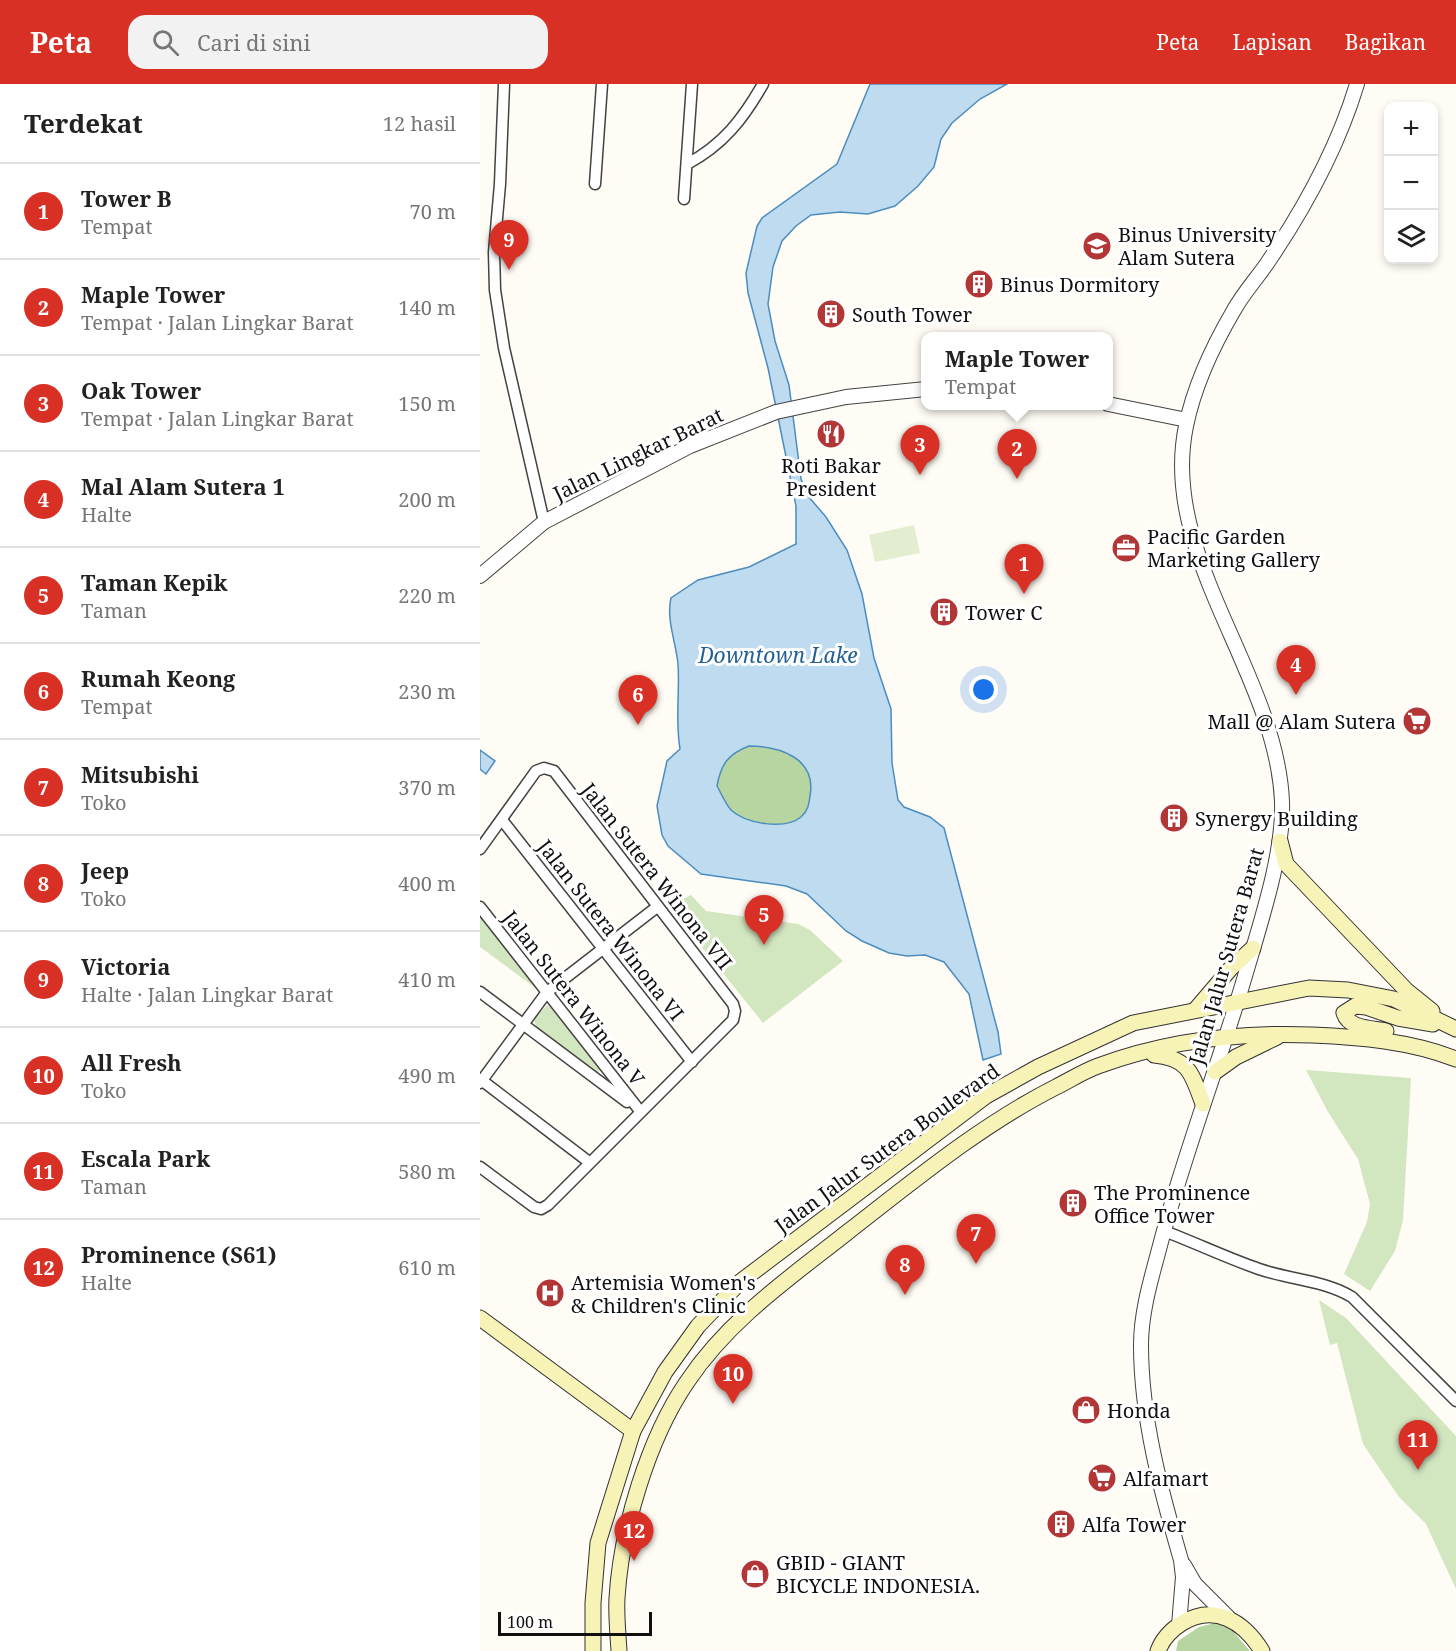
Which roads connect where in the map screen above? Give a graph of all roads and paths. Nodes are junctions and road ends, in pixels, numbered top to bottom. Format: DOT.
graph roads {
  1 [pos="504,84"];
  2 [pos="602,84"];
  3 [pos="692,84"];
  4 [pos="763,84"];
  5 [pos="1357,84"];
  6 [pos="687,164"];
  7 [pos="595,184"];
  8 [pos="684,199"];
  9 [pos="921,390"];
  10 [pos="1113,405"];
  11 [pos="1187,420"];
  12 [pos="544,522"];
  13 [pos="480,576"];
  14 [pos="502,820"];
  15 [pos="1280,841"];
  16 [pos="480,849"];
  17 [pos="480,907"];
  18 [pos="657,907"];
  19 [pos="1253,948"];
  20 [pos="603,949"];
  21 [pos="480,992"];
  22 [pos="547,993"];
  23 [pos="1237,1002"];
  24 [pos="1196,1009"];
  25 [pos="523,1023"];
  26 [pos="1455,1029"];
  27 [pos="1282,1034"];
  28 [pos="1228,1035"];
  29 [pos="1139,1054"];
  30 [pos="1450,1056"];
  31 [pos="692,1062"];
  32 [pos="1215,1072"];
  33 [pos="481,1081"];
  34 [pos="1203,1104"];
  35 [pos="640,1111"];
  36 [pos="590,1162"];
  37 [pos="480,1167"];
  38 [pos="1164,1231"];
  39 [pos="480,1318"];
  40 [pos="1456,1401"];
  41 [pos="633,1431"];
  42 [pos="1181,1560"];
  43 [pos="1228,1617"];
  44 [pos="1179,1625"];
  45 [pos="593,1651"];
  46 [pos="619,1651"];
  47 [pos="1158,1651"];
  48 [pos="1262,1651"];
  1 -- 12 [label="street, Jalan Lingkar Barat"];
  2 -- 7 [label="street"];
  3 -- 6 [label="street"];
  4 -- 6 [label="street"];
  5 -- 11 [label="street, Jalan Jalur Sutera Barat"];
  6 -- 8 [label="street"];
  9 -- 12 [label="street, Jalan Lingkar Barat"];
  10 -- 11 [label="street"];
  11 -- 15 [label="street, Jalan Jalur Sutera Barat"];
  12 -- 13 [label="street, Jalan Lingkar Barat"];
  14 -- 16 [label="street"];
  14 -- 18 [label="street, Jalan Sutera Winona VII"];
  14 -- 20 [label="street, Jalan Sutera Winona VI"];
  15 -- 19 [label="street, Jalan Jalur Sutera Barat"];
  15 -- 26 [label="main road"];
  17 -- 22 [label="street, Jalan Sutera Winona V"];
  18 -- 20 [label="street"];
  18 -- 31 [label="street, Jalan Sutera Winona VII"];
  19 -- 23 [label="street, Jalan Jalur Sutera Barat"];
  19 -- 24 [label="main road"];
  20 -- 22 [label="street"];
  20 -- 31 [label="street, Jalan Sutera Winona VI"];
  21 -- 25 [label="street"];
  22 -- 25 [label="street"];
  22 -- 35 [label="street, Jalan Sutera Winona V"];
  23 -- 24 [label="main road, Jalan Jalur Sutera Boulevard"];
  23 -- 26 [label="main road, Jalan Jalur Sutera Boulevard"];
  23 -- 28 [label="street, Jalan Jalur Sutera Barat"];
  24 -- 41 [label="main road, Jalan Jalur Sutera Boulevard"];
  25 -- 33 [label="street"];
  25 -- 35 [label="street"];
  26 -- 30 [label="main road"];
  27 -- 28 [label="main road"];
  27 -- 30 [label="main road"];
  27 -- 32 [label="main road"];
  28 -- 29 [label="main road"];
  28 -- 32 [label="street, Jalan Jalur Sutera Barat"];
  29 -- 34 [label="main road"];
  29 -- 46 [label="main road"];
  31 -- 35 [label="street"];
  32 -- 34 [label="street, Jalan Jalur Sutera Barat"];
  33 -- 36 [label="street"];
  34 -- 38 [label="street, Jalan Jalur Sutera Barat"];
  35 -- 36 [label="street"];
  36 -- 37 [label="street"];
  38 -- 40 [label="street"];
  38 -- 42 [label="street, Jalan Jalur Sutera Barat"];
  39 -- 41 [label="main road"];
  41 -- 45 [label="main road, Jalan Jalur Sutera Boulevard"];
  42 -- 43 [label="street, Jalan Jalur Sutera Barat"];
  42 -- 44 [label="street, Jalan Jalur Sutera Barat"];
  43 -- 44 [label="main road"];
  43 -- 48 [label="main road, Jalan Jalur Sutera Barat"];
  44 -- 47 [label="main road"];
}
